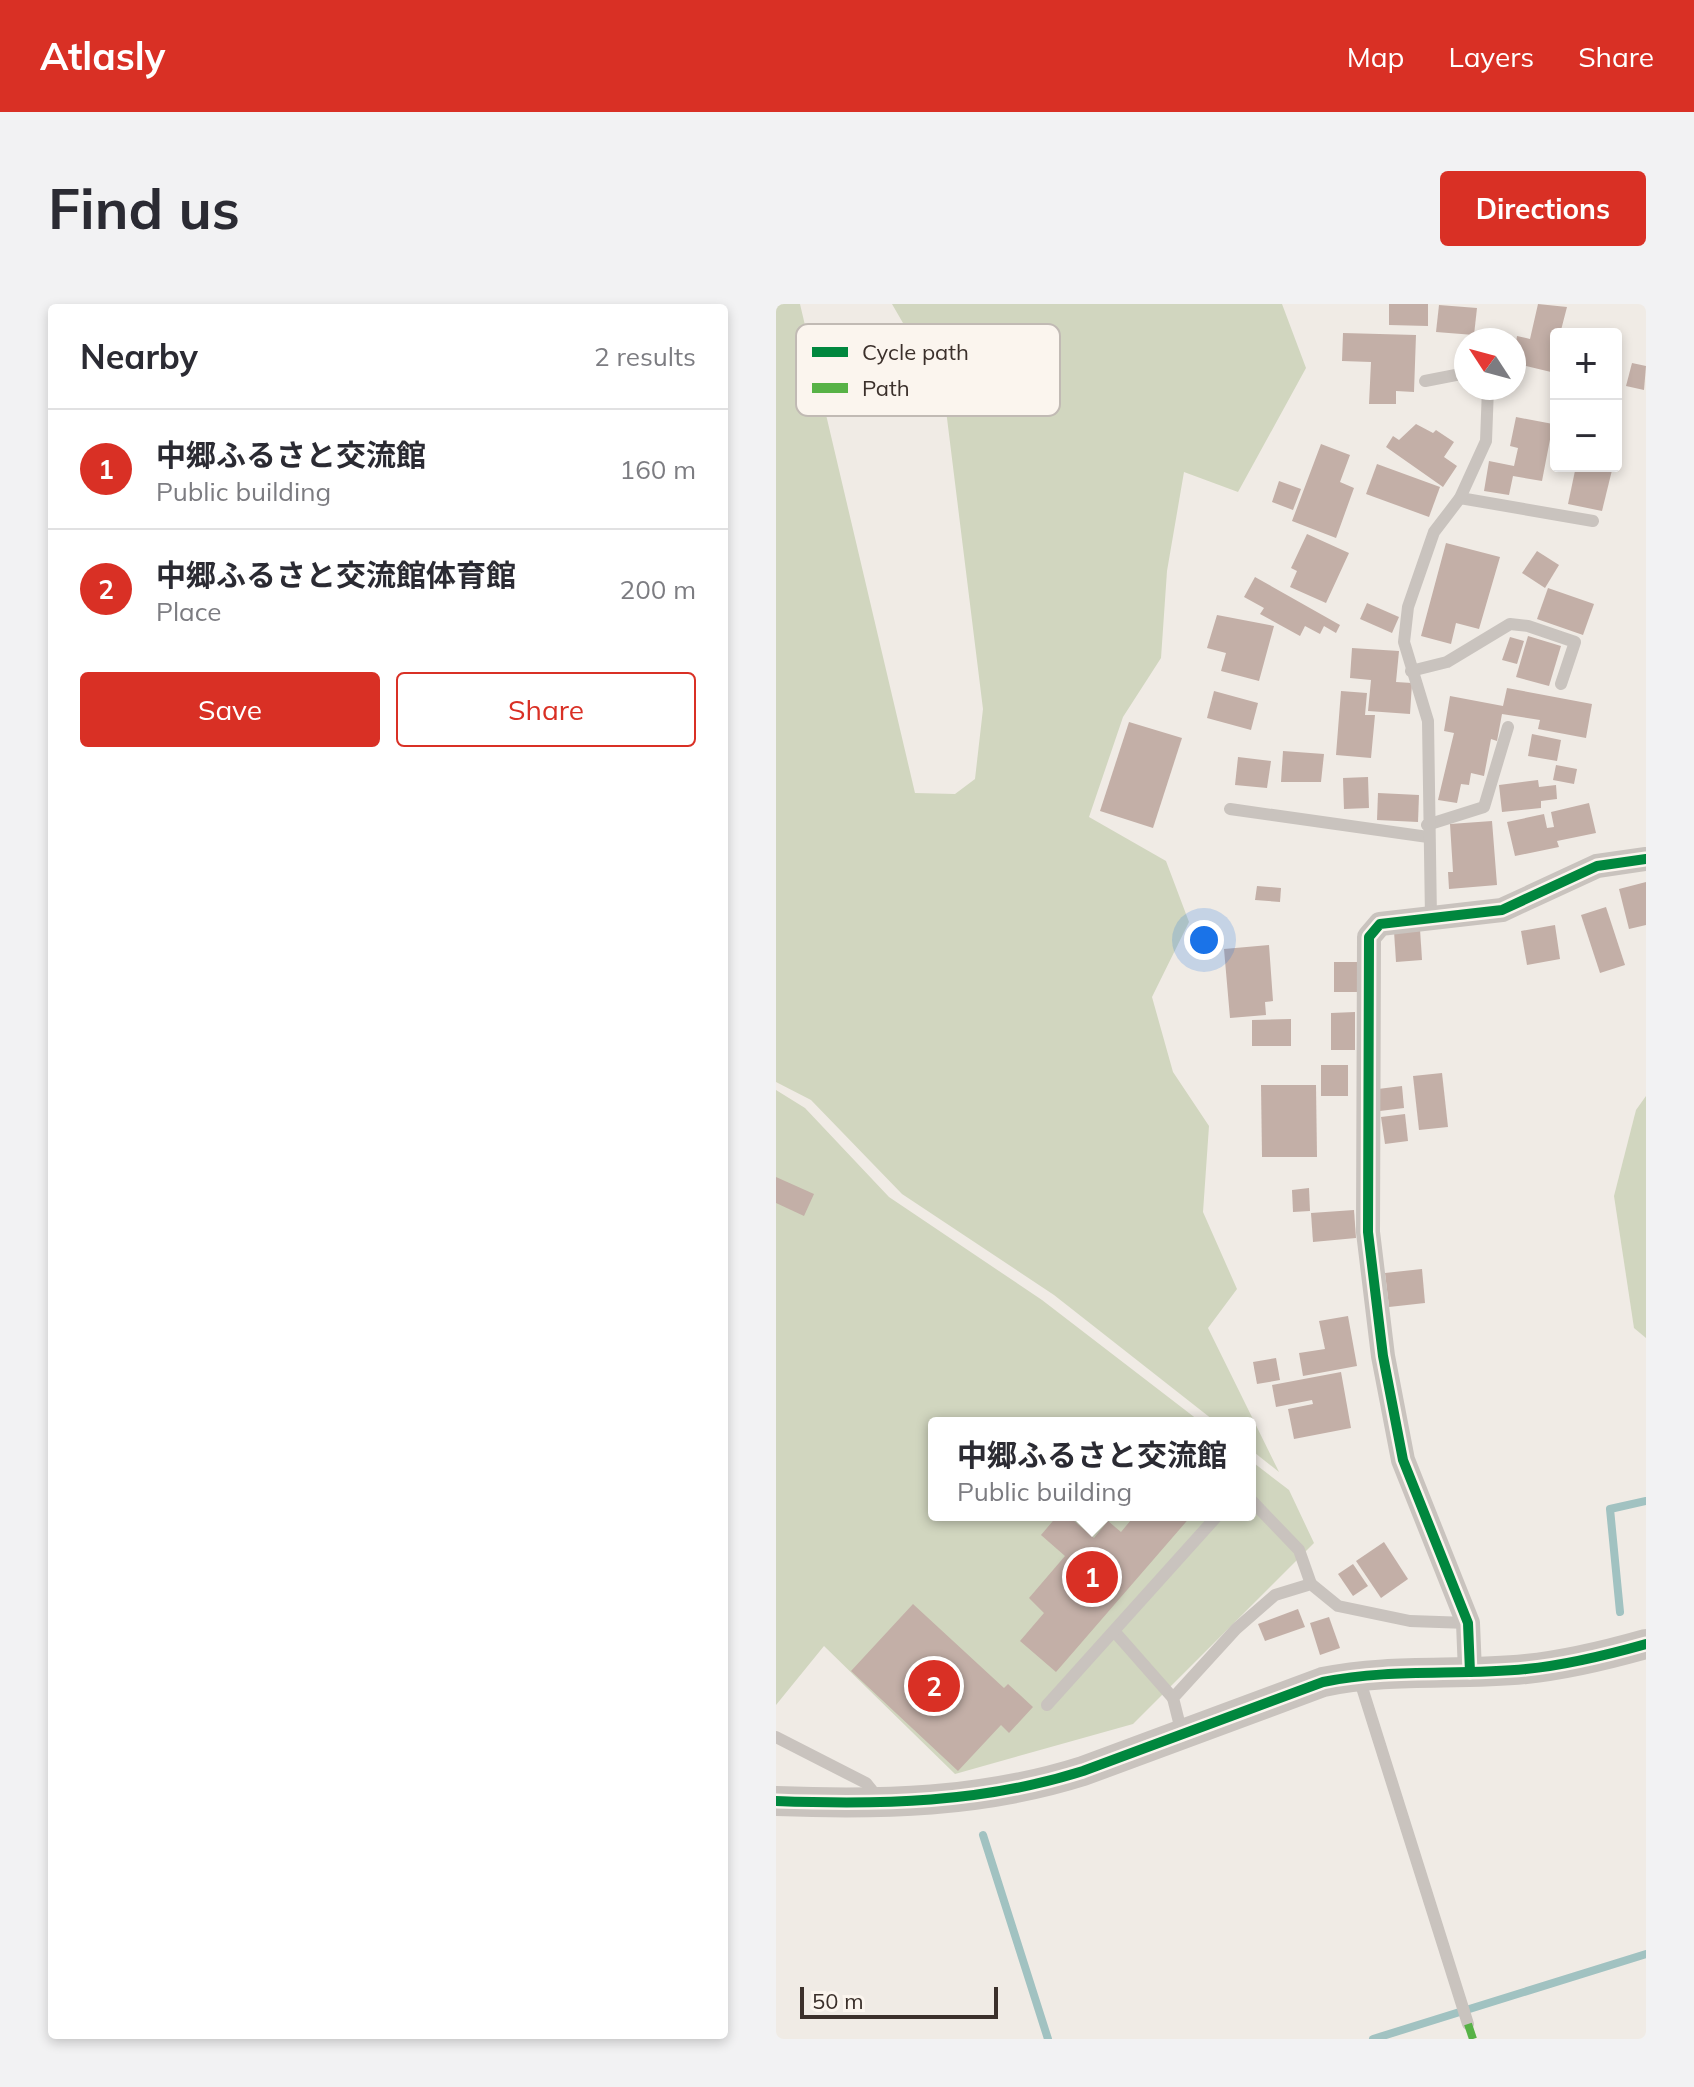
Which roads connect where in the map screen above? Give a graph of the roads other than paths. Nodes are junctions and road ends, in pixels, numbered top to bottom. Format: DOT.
graph roads {
  1 [pos="1454,375"];
  2 [pos="1425,381"];
  3 [pos="1488,400"];
  4 [pos="1460,498"];
  5 [pos="1593,521"];
  6 [pos="1411,671"];
  7 [pos="1561,684"];
  8 [pos="1508,727"];
  9 [pos="1230,809"];
  10 [pos="1427,831"];
  11 [pos="1646,859"];
  12 [pos="1431,918"];
  13 [pos="1256,1505"];
  14 [pos="1213,1521"];
  15 [pos="1311,1584"];
  16 [pos="1468,1623"];
  17 [pos="1114,1631"];
  18 [pos="1646,1644"];
  19 [pos="1470,1672"];
  20 [pos="1358,1675"];
  21 [pos="1173,1698"];
  22 [pos="1047,1705"];
  23 [pos="1182,1734"];
  24 [pos="776,1737"];
  25 [pos="776,1801"];
  26 [pos="884,1805"];
  27 [pos="1468,2024"];
  1 -- 2 [label="lane"];
  3 -- 4 [label="lane"];
  4 -- 5 [label="lane"];
  4 -- 6 [label="lane"];
  6 -- 7 [label="lane"];
  6 -- 10 [label="lane"];
  8 -- 10 [label="lane"];
  9 -- 10 [label="lane"];
  10 -- 12 [label="lane"];
  11 -- 12 [label="street"];
  12 -- 16 [label="street"];
  13 -- 15 [label="lane"];
  14 -- 17 [label="lane"];
  15 -- 16 [label="lane"];
  15 -- 21 [label="lane"];
  16 -- 19 [label="street"];
  17 -- 21 [label="lane"];
  17 -- 22 [label="lane"];
  18 -- 19 [label="street"];
  19 -- 20 [label="street"];
  20 -- 23 [label="street"];
  20 -- 27 [label="lane"];
  21 -- 23 [label="lane"];
  23 -- 26 [label="street"];
  24 -- 26 [label="lane"];
  25 -- 26 [label="street"];
}
